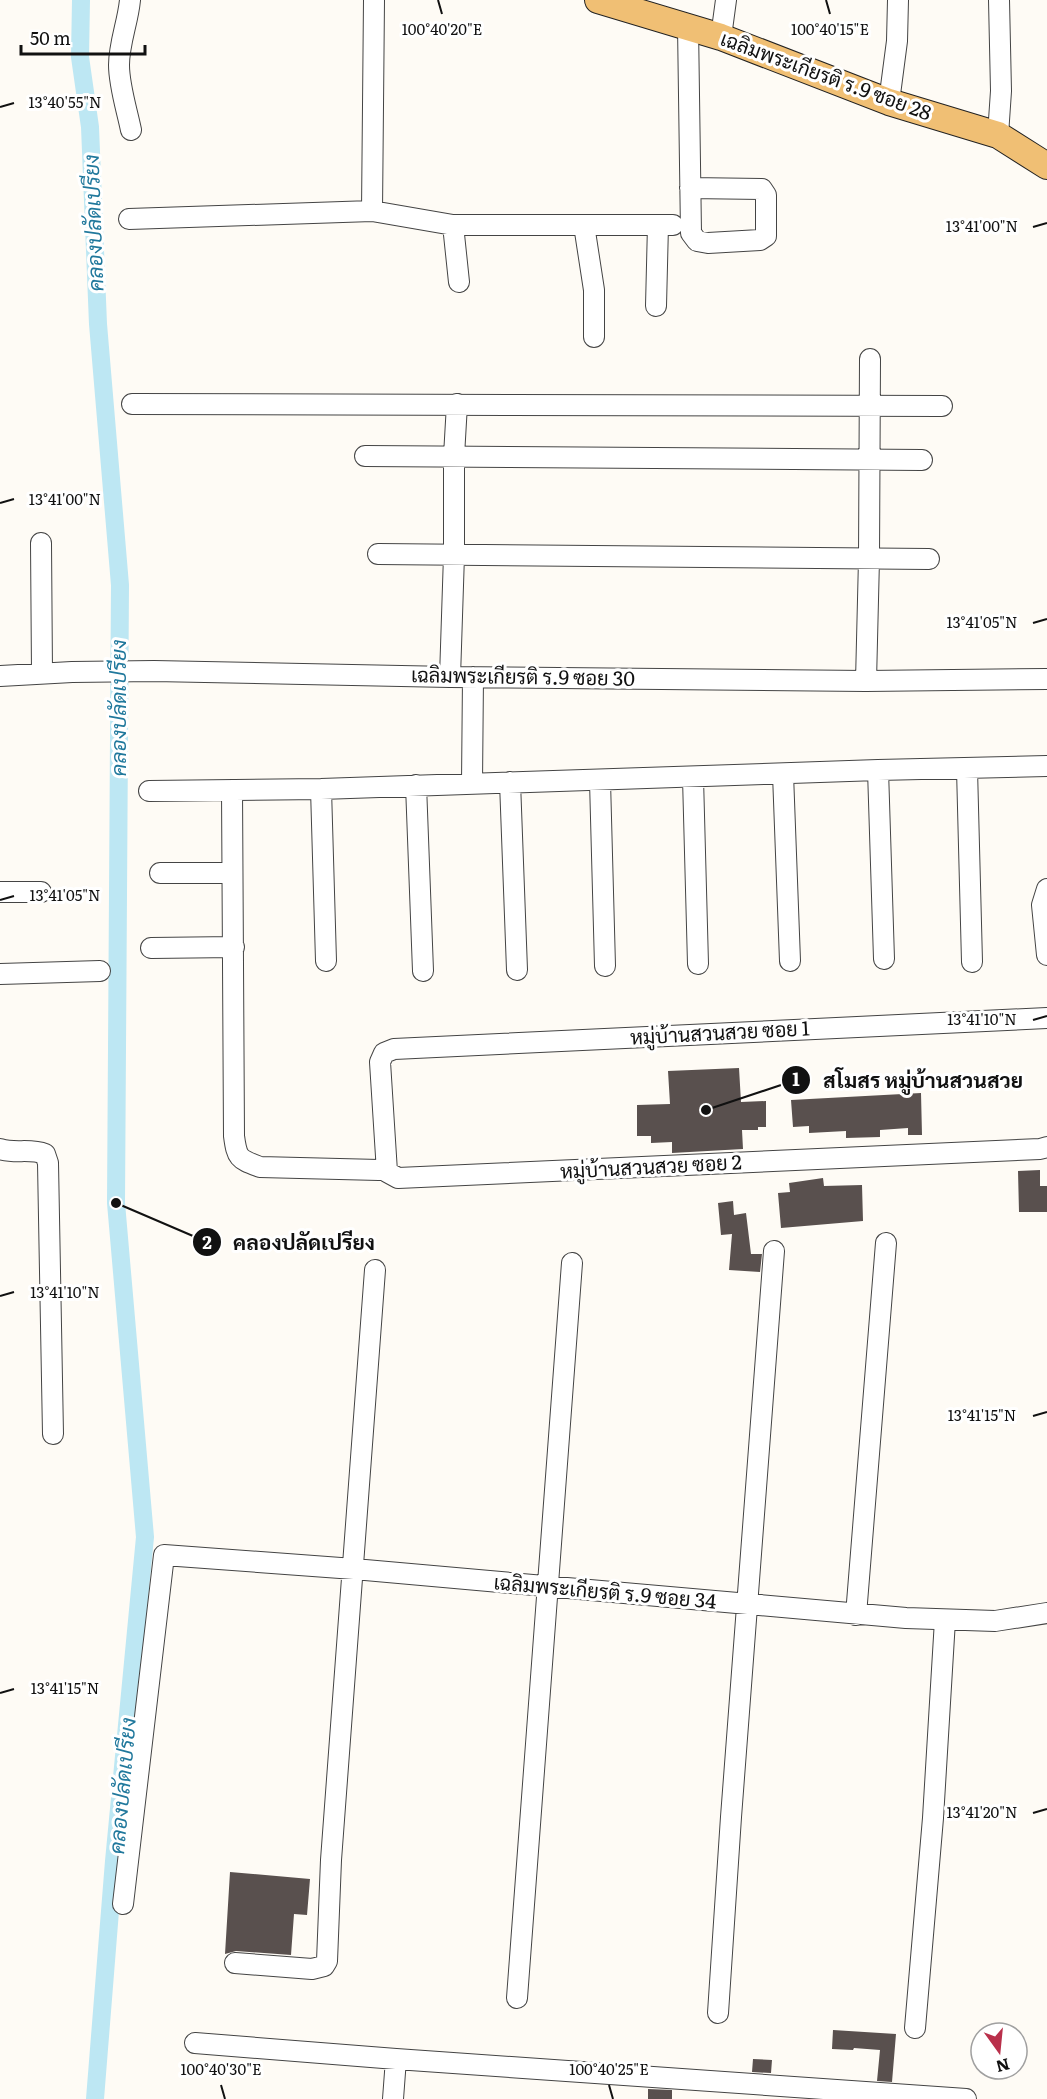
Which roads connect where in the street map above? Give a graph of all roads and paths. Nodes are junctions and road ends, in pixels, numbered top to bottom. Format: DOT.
graph roads {
  1 [pos="130,0"];
  2 [pos="374,0"];
  3 [pos="598,0"];
  4 [pos="726,0"];
  5 [pos="898,0"];
  6 [pos="999,0"];
  7 [pos="688,26"];
  8 [pos="721,37"];
  9 [pos="889,102"];
  10 [pos="131,130"];
  11 [pos="998,135"];
  12 [pos="1047,166"];
  13 [pos="690,188"];
  14 [pos="372,211"];
  15 [pos="129,219"];
  16 [pos="453,225"];
  17 [pos="584,225"];
  18 [pos="459,282"];
  19 [pos="656,306"];
  20 [pos="594,337"];
  21 [pos="870,359"];
  22 [pos="132,404"];
  23 [pos="457,404"];
  24 [pos="869,404"];
  25 [pos="942,406"];
  26 [pos="366,456"];
  27 [pos="454,456"];
  28 [pos="870,459"];
  29 [pos="922,460"];
  30 [pos="41,543"];
  31 [pos="378,554"];
  32 [pos="454,555"];
  33 [pos="869,559"];
  34 [pos="929,559"];
  35 [pos="42,673"];
  36 [pos="0,676"];
  37 [pos="450,677"];
  38 [pos="473,677"];
  39 [pos="1047,679"];
  40 [pos="866,681"];
  41 [pos="1047,766"];
  42 [pos="967,769"];
  43 [pos="878,770"];
  44 [pos="783,774"];
  45 [pos="693,778"];
  46 [pos="600,781"];
  47 [pos="510,782"];
  48 [pos="472,783"];
  49 [pos="416,785"];
  50 [pos="321,789"];
  51 [pos="232,790"];
  52 [pos="149,791"];
  53 [pos="160,873"];
  54 [pos="232,873"];
  55 [pos="1047,889"];
  56 [pos="0,892"];
  57 [pos="41,892"];
  58 [pos="234,947"];
  59 [pos="152,948"];
  60 [pos="1047,955"];
  61 [pos="884,959"];
  62 [pos="326,961"];
  63 [pos="789,961"];
  64 [pos="972,962"];
  65 [pos="698,964"];
  66 [pos="605,966"];
  67 [pos="517,970"];
  68 [pos="100,971"];
  69 [pos="423,971"];
  70 [pos="0,974"];
  71 [pos="1047,1017"];
  72 [pos="1047,1147"];
  73 [pos="0,1149"];
  74 [pos="386,1166"];
  75 [pos="886,1243"];
  76 [pos="774,1251"];
  77 [pos="572,1263"];
  78 [pos="375,1270"];
  79 [pos="52,1434"];
  80 [pos="354,1569"];
  81 [pos="549,1586"];
  82 [pos="747,1605"];
  83 [pos="1047,1613"];
  84 [pos="856,1615"];
  85 [pos="945,1620"];
  86 [pos="123,1904"];
  87 [pos="235,1963"];
  88 [pos="517,1998"];
  89 [pos="718,2013"];
  90 [pos="915,2028"];
  91 [pos="195,2043"];
  92 [pos="396,2060"];
  93 [pos="393,2099"];
  94 [pos="966,2099"];
  1 -- 10 [label="street"];
  2 -- 14 [label="street"];
  3 -- 7 [label="main road, เฉลิมพระเกียรติ ร.9 ซอย 28"];
  4 -- 8 [label="street"];
  5 -- 9 [label="street"];
  6 -- 11 [label="street"];
  7 -- 8 [label="main road, เฉลิมพระเกียรติ ร.9 ซอย 28"];
  7 -- 13 [label="street"];
  8 -- 9 [label="main road, เฉลิมพระเกียรติ ร.9 ซอย 28"];
  9 -- 11 [label="main road, เฉลิมพระเกียรติ ร.9 ซอย 28"];
  11 -- 12 [label="main road, เฉลิมพระเกียรติ ร.9 ซอย 28"];
  13 -- 13 [label="street"];
  14 -- 15 [label="street"];
  14 -- 16 [label="street"];
  16 -- 17 [label="street"];
  16 -- 18 [label="street"];
  17 -- 19 [label="street"];
  17 -- 20 [label="street"];
  21 -- 24 [label="street"];
  22 -- 23 [label="street"];
  23 -- 24 [label="street"];
  23 -- 27 [label="street"];
  24 -- 25 [label="street"];
  24 -- 28 [label="street"];
  26 -- 27 [label="street"];
  27 -- 28 [label="street"];
  27 -- 32 [label="street"];
  28 -- 29 [label="street"];
  28 -- 33 [label="street"];
  30 -- 35 [label="street"];
  31 -- 32 [label="street"];
  32 -- 33 [label="street"];
  32 -- 37 [label="street"];
  33 -- 34 [label="street"];
  33 -- 40 [label="street"];
  35 -- 36 [label="street, เฉลิมพระเกียรติ ร.9 ซอย 30"];
  35 -- 37 [label="street, เฉลิมพระเกียรติ ร.9 ซอย 30"];
  37 -- 38 [label="street, เฉลิมพระเกียรติ ร.9 ซอย 30"];
  38 -- 40 [label="street, เฉลิมพระเกียรติ ร.9 ซอย 30"];
  38 -- 48 [label="street"];
  39 -- 40 [label="street, เฉลิมพระเกียรติ ร.9 ซอย 30"];
  41 -- 42 [label="street"];
  42 -- 43 [label="street"];
  42 -- 64 [label="street"];
  43 -- 44 [label="street"];
  43 -- 61 [label="street"];
  44 -- 45 [label="street"];
  44 -- 63 [label="street"];
  45 -- 46 [label="street"];
  45 -- 65 [label="street"];
  46 -- 47 [label="street"];
  46 -- 66 [label="street"];
  47 -- 48 [label="street"];
  47 -- 67 [label="street"];
  48 -- 49 [label="street"];
  49 -- 50 [label="street"];
  49 -- 69 [label="street"];
  50 -- 51 [label="street"];
  50 -- 62 [label="street"];
  51 -- 52 [label="street"];
  51 -- 54 [label="street"];
  53 -- 54 [label="street"];
  54 -- 58 [label="street"];
  55 -- 60 [label="street"];
  56 -- 57 [label="street"];
  58 -- 59 [label="street"];
  58 -- 74 [label="street"];
  68 -- 70 [label="street"];
  71 -- 74 [label="street, หมู่บ้านสวนสวย ซอย 1"];
  72 -- 74 [label="street, หมู่บ้านสวนสวย ซอย 2"];
  73 -- 79 [label="street"];
  75 -- 84 [label="street"];
  76 -- 82 [label="street"];
  77 -- 81 [label="street"];
  78 -- 80 [label="street"];
  80 -- 81 [label="street, เฉลิมพระเกียรติ ร.9 ซอย 34"];
  80 -- 86 [label="street, เฉลิมพระเกียรติ ร.9 ซอย 34"];
  80 -- 87 [label="street"];
  81 -- 82 [label="street, เฉลิมพระเกียรติ ร.9 ซอย 34"];
  81 -- 88 [label="street"];
  82 -- 84 [label="street, เฉลิมพระเกียรติ ร.9 ซอย 34"];
  82 -- 89 [label="street"];
  83 -- 85 [label="street, เฉลิมพระเกียรติ ร.9 ซอย 34"];
  84 -- 85 [label="street, เฉลิมพระเกียรติ ร.9 ซอย 34"];
  85 -- 90 [label="street"];
  91 -- 92 [label="street"];
  92 -- 93 [label="street"];
  92 -- 94 [label="street"];
}
